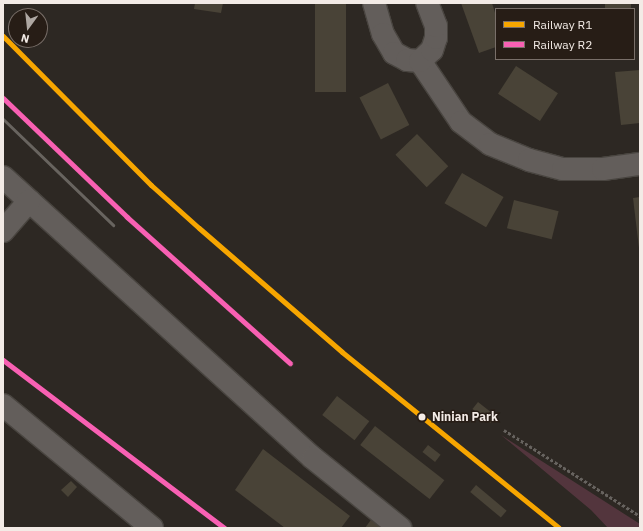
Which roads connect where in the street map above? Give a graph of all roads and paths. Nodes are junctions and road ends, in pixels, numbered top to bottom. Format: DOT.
graph roads {
  1 [pos="374,3"];
  2 [pos="427,3"];
  3 [pos="420,62"];
  4 [pos="640,164"];
  5 [pos="3,177"];
  6 [pos="29,201"];
  7 [pos="3,230"];
  8 [pos="3,405"];
  9 [pos="504,430"];
  10 [pos="640,516"];
  11 [pos="152,528"];
  12 [pos="400,528"];
  1 -- 3 [label="street"];
  2 -- 3 [label="street"];
  3 -- 4 [label="street"];
  5 -- 6 [label="street"];
  6 -- 7 [label="street"];
  6 -- 12 [label="street"];
  8 -- 11 [label="street"];
  9 -- 10 [label="path"];
}
